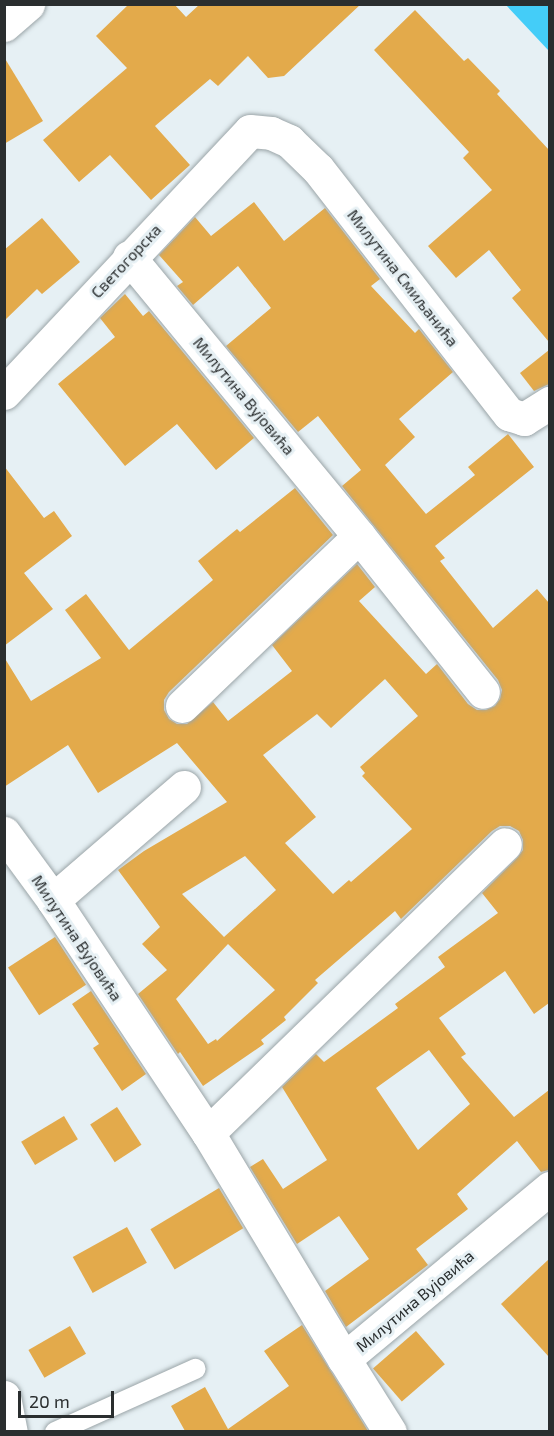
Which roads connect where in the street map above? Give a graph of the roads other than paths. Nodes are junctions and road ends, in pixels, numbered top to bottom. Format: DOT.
graph roads {
  1 [pos="28,4"];
  2 [pos="4,25"];
  3 [pos="250,131"];
  4 [pos="129,257"];
  5 [pos="4,393"];
  6 [pos="549,403"];
  7 [pos="359,536"];
  8 [pos="483,692"];
  9 [pos="182,706"];
  10 [pos="184,788"];
  11 [pos="4,833"];
  12 [pos="505,844"];
  13 [pos="53,900"];
  14 [pos="208,1133"];
  15 [pos="547,1194"];
  16 [pos="344,1359"];
  17 [pos="195,1369"];
  18 [pos="4,1397"];
  19 [pos="11,1431"];
  20 [pos="56,1431"];
  21 [pos="390,1431"];
  1 -- 2 [label="street"];
  3 -- 4 [label="street, Светогорска"];
  3 -- 6 [label="street, Милутина Смиљанића"];
  4 -- 5 [label="street, Светогорска"];
  4 -- 7 [label="street, Милутина Вујовића"];
  7 -- 8 [label="street, Милутина Вујовића"];
  7 -- 9 [label="street"];
  10 -- 13 [label="street"];
  11 -- 13 [label="street, Милутина Вујовића"];
  12 -- 14 [label="street"];
  13 -- 14 [label="street, Милутина Вујовића"];
  14 -- 16 [label="street, Милутина Вујовића"];
  15 -- 16 [label="street, Милутина Вујовића"];
  16 -- 21 [label="street"];
  17 -- 20 [label="lane"];
  18 -- 19 [label="street"];
}
